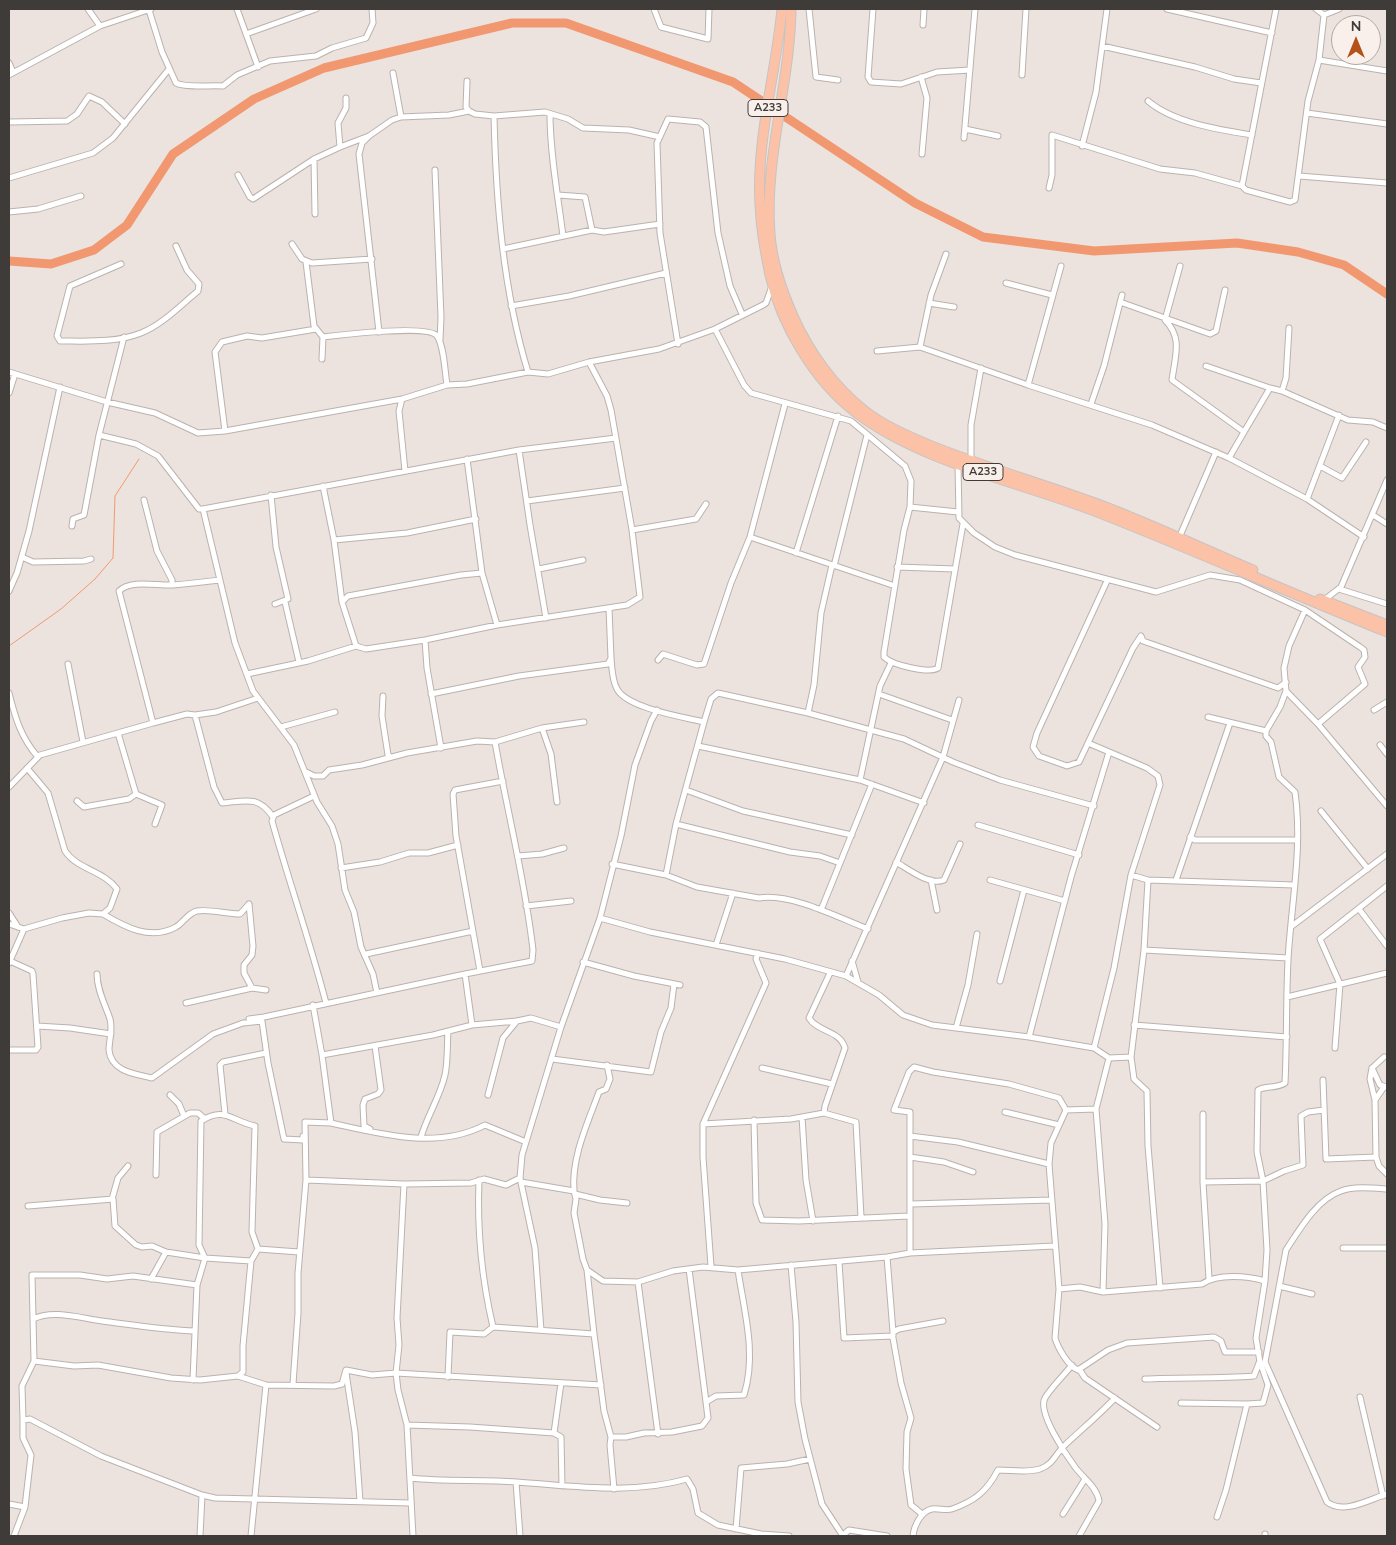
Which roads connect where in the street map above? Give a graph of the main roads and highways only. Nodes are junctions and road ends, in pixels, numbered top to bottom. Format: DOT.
graph roads {
  1 [pos="782,9"];
  2 [pos="791,9"];
  3 [pos="959,460"];
  4 [pos="1298,593"];
  5 [pos="1387,625"];
  6 [pos="1387,632"];
  1 -- 3 [label="highway, A233"];
  2 -- 3 [label="highway, A233"];
  3 -- 4 [label="highway, A233"];
  3 -- 4 [label="highway, A233"];
  4 -- 5 [label="highway, A233"];
  4 -- 6 [label="highway, A233"];
}
